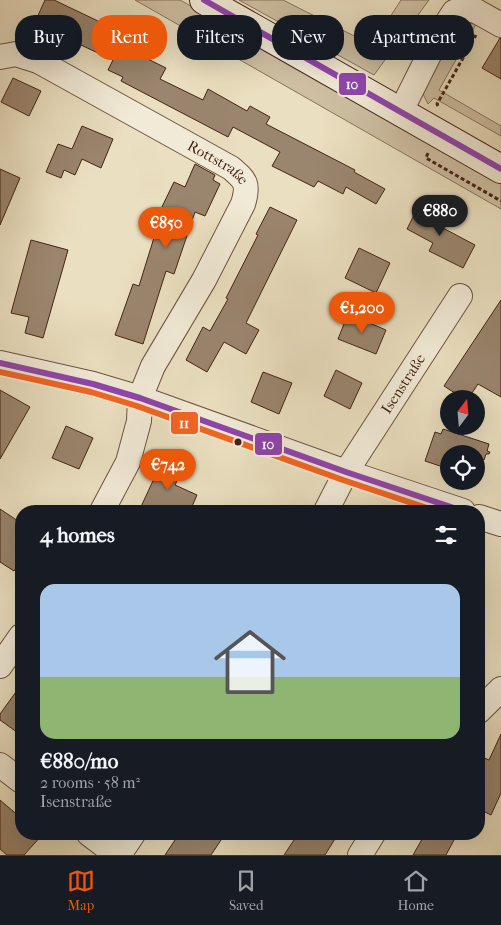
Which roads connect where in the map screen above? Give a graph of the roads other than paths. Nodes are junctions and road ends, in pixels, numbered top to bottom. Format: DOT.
graph roads {
  1 [pos="204,0"];
  2 [pos="501,25"];
  3 [pos="0,57"];
  4 [pos="401,111"];
  5 [pos="501,169"];
  6 [pos="460,296"];
  7 [pos="0,363"];
  8 [pos="140,398"];
  9 [pos="346,472"];
  10 [pos="105,505"];
  11 [pos="329,505"];
  12 [pos="445,505"];
  13 [pos="485,518"];
  14 [pos="501,524"];
  15 [pos="15,645"];
  16 [pos="0,666"];
  17 [pos="501,688"];
  18 [pos="485,705"];
  19 [pos="0,764"];
  20 [pos="15,776"];
  21 [pos="120,840"];
  22 [pos="369,840"];
  23 [pos="102,848"];
  24 [pos="360,855"];
  1 -- 4 [label="main road"];
  2 -- 4 [label="street"];
  3 -- 8 [label="street, Rottstraße"];
  4 -- 5 [label="main road"];
  6 -- 9 [label="street, Isenstraße"];
  7 -- 8 [label="street"];
  8 -- 9 [label="street"];
  8 -- 10 [label="street"];
  9 -- 11 [label="street, Isenstraße"];
  9 -- 12 [label="street"];
  13 -- 14 [label="street"];
  15 -- 16 [label="street"];
  17 -- 18 [label="street"];
  19 -- 20 [label="street"];
  21 -- 23 [label="street"];
  22 -- 24 [label="street"];
}
